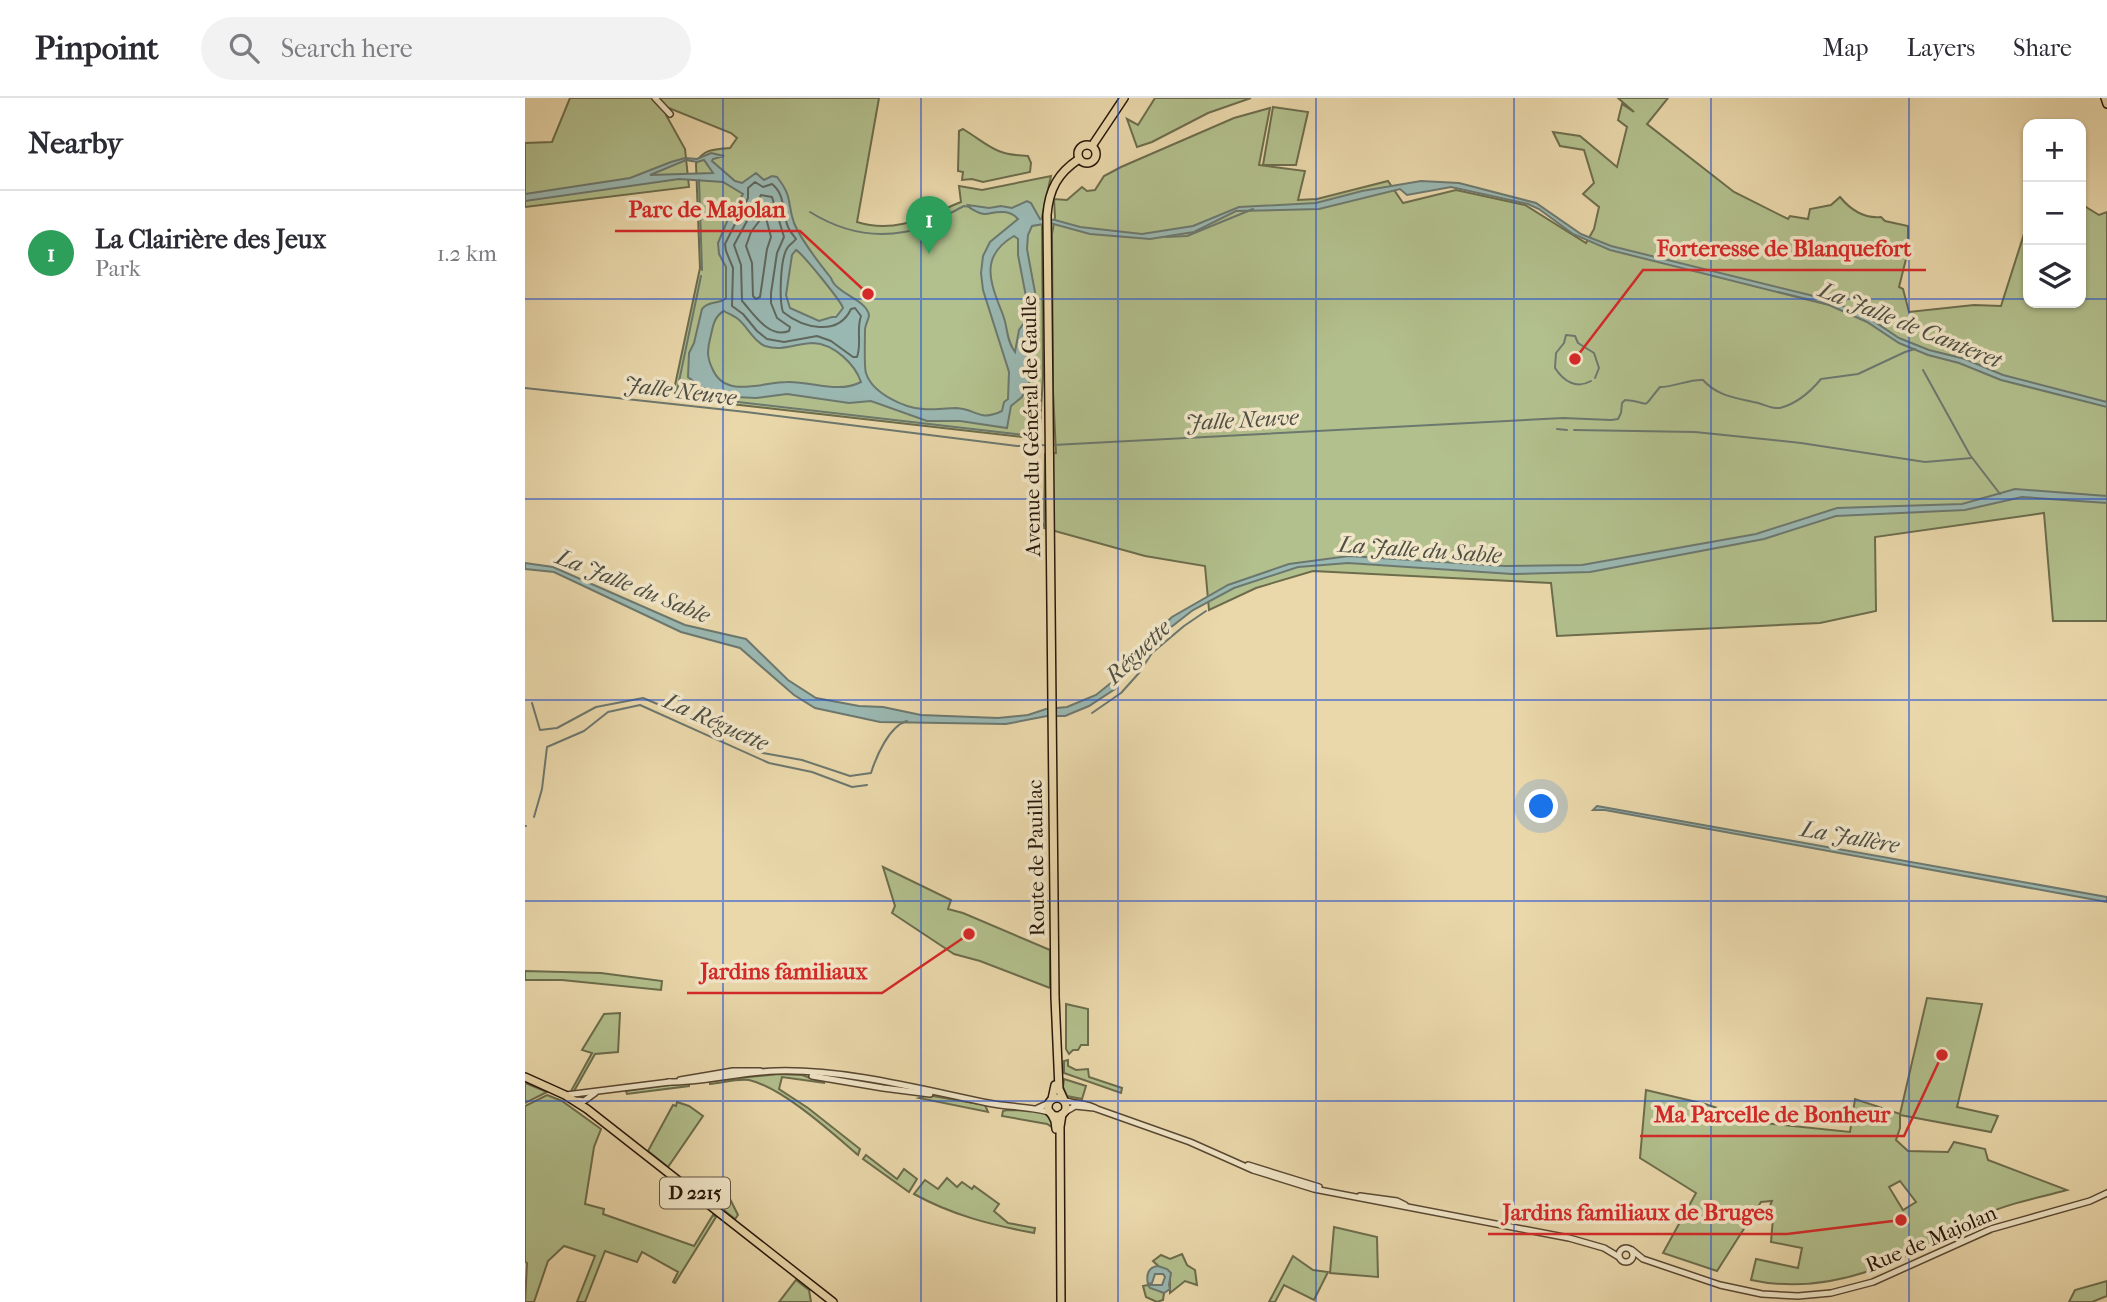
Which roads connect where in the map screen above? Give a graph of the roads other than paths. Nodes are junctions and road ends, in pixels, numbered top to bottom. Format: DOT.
graph roads {
  1 [pos="655,98"];
  2 [pos="1124,98"];
  3 [pos="2105,98"];
  4 [pos="2107,104"];
  5 [pos="670,114"];
  6 [pos="1092,146"];
  7 [pos="1079,159"];
  8 [pos="1052,704"];
  9 [pos="1055,1011"];
  10 [pos="525,1077"];
  11 [pos="598,1092"];
  12 [pos="565,1095"];
  13 [pos="574,1100"];
  14 [pos="1064,1100"];
  15 [pos="583,1101"];
  16 [pos="1051,1101"];
  17 [pos="1035,1108"];
  18 [pos="587,1109"];
  19 [pos="1097,1109"];
  20 [pos="1051,1113"];
  21 [pos="1064,1113"];
  22 [pos="2107,1193"];
  23 [pos="1604,1248"];
  24 [pos="1624,1248"];
  25 [pos="1632,1250"];
  26 [pos="1619,1257"];
  27 [pos="1643,1259"];
  28 [pos="1631,1260"];
  29 [pos="1061,1287"];
  30 [pos="833,1302"];
  31 [pos="1061,1302"];
  1 -- 5 [label="street"];
  2 -- 6 [label="main road"];
  3 -- 4 [label="main road"];
  6 -- 7 [label="main road"];
  6 -- 7 [label="main road"];
  7 -- 8 [label="main road, Avenue du Général de Gaulle"];
  8 -- 9 [label="main road, Route de Pauillac"];
  9 -- 14 [label="main road, Route de Pauillac"];
  9 -- 16 [label="main road, Route de Pauillac"];
  10 -- 12 [label="main road, D 2215"];
  11 -- 12 [label="street"];
  11 -- 15 [label="street"];
  11 -- 17 [label="street"];
  12 -- 13 [label="main road, D 2215"];
  13 -- 15 [label="street"];
  13 -- 18 [label="main road, D 2215"];
  14 -- 16 [label="main road"];
  14 -- 19 [label="street"];
  14 -- 21 [label="main road"];
  15 -- 18 [label="street"];
  16 -- 17 [label="street"];
  16 -- 20 [label="main road"];
  17 -- 20 [label="street"];
  18 -- 30 [label="main road, D 2215"];
  19 -- 21 [label="street"];
  19 -- 23 [label="street"];
  20 -- 21 [label="main road"];
  20 -- 29 [label="main road"];
  21 -- 29 [label="main road"];
  22 -- 27 [label="street, Rue de Majolan"];
  23 -- 24 [label="street"];
  23 -- 26 [label="street"];
  24 -- 25 [label="street"];
  24 -- 26 [label="street"];
  25 -- 27 [label="street, Rue de Majolan"];
  25 -- 28 [label="street"];
  26 -- 28 [label="street"];
  27 -- 28 [label="street, Rue de Majolan"];
  29 -- 31 [label="main road"];
}
